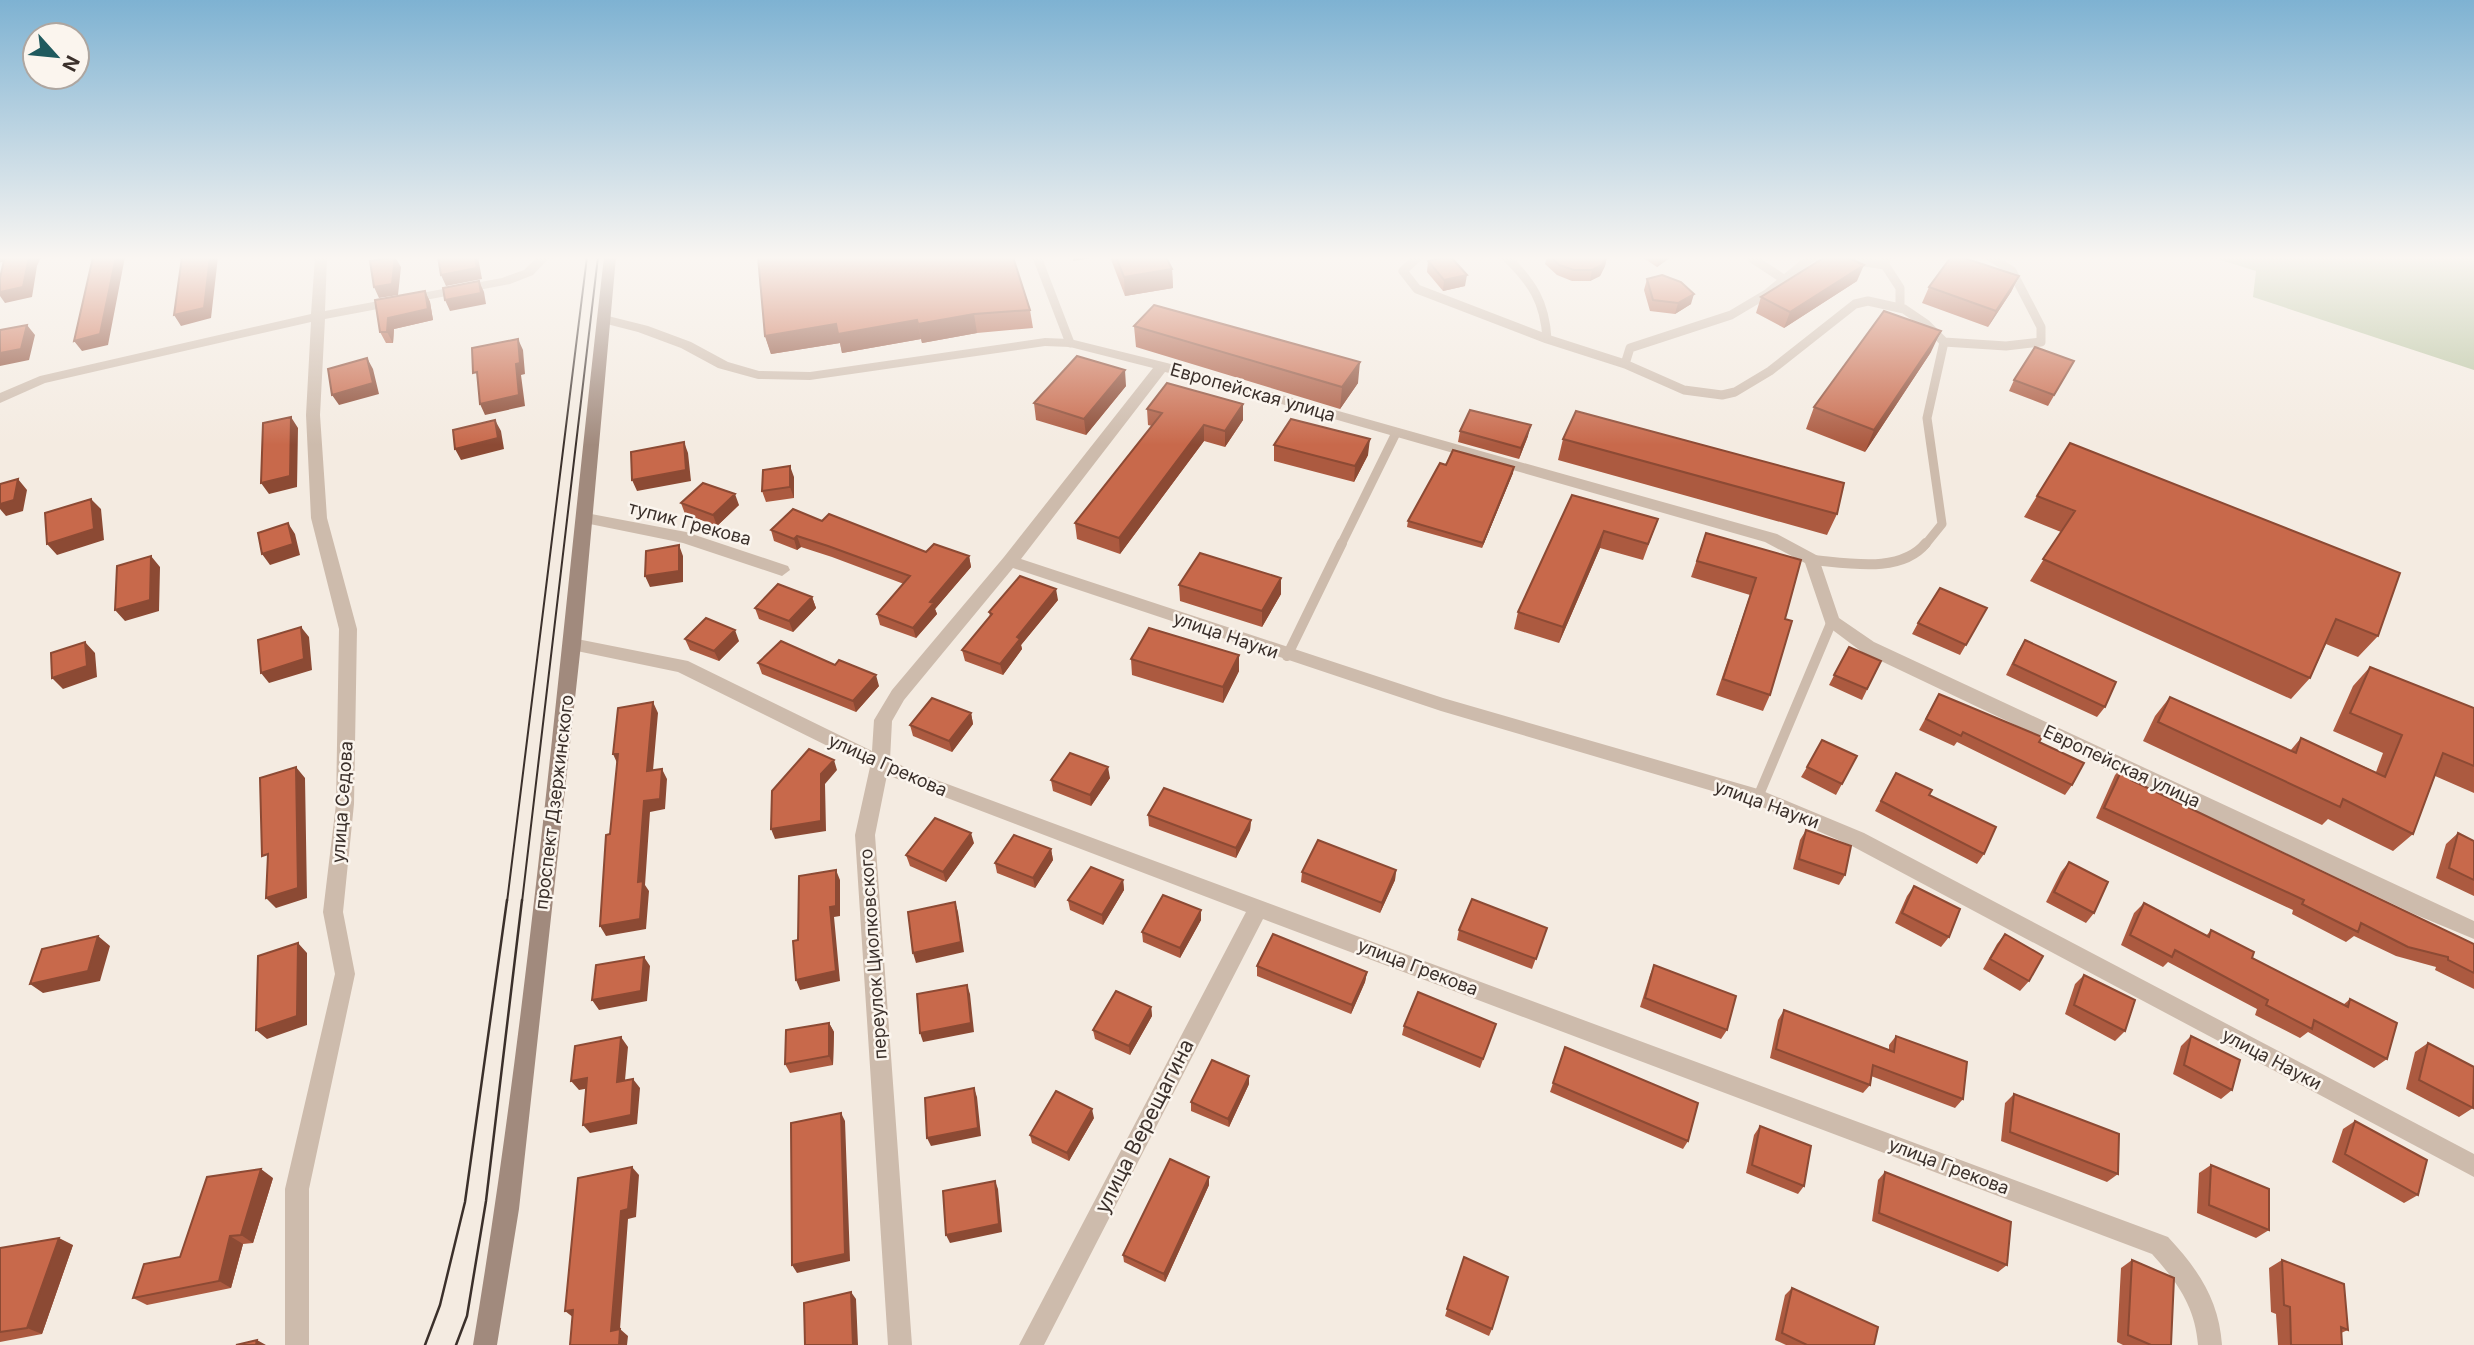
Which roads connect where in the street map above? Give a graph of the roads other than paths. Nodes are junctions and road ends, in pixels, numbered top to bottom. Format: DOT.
graph roads {
  1 [pos="290,320"];
  2 [pos="318,320"];
  3 [pos="604,320"];
  4 [pos="610,320"];
  5 [pos="1061,320"];
  6 [pos="1496,320"];
  7 [pos="1545,320"];
  8 [pos="1718,320"];
  9 [pos="1835,320"];
  10 [pos="1921,320"];
  11 [pos="2037,320"];
  12 [pos="1546,339"];
  13 [pos="1944,342"];
  14 [pos="1070,343"];
  15 [pos="1625,364"];
  16 [pos="1162,366"];
  17 [pos="0,398"];
  18 [pos="1396,432"];
  19 [pos="586,518"];
  20 [pos="1812,560"];
  21 [pos="1010,561"];
  22 [pos="782,570"];
  23 [pos="1832,621"];
  24 [pos="572,644"];
  25 [pos="1287,656"];
  26 [pos="880,765"];
  27 [pos="1758,797"];
  28 [pos="1259,907"];
  29 [pos="2474,930"];
  30 [pos="2474,1166"];
  31 [pos="297,1345"];
  32 [pos="485,1345"];
  33 [pos="900,1345"];
  34 [pos="1031,1345"];
  35 [pos="2210,1345"];
  1 -- 17 [label="street"];
  2 -- 31 [label="street, улица Седова"];
  3 -- 19 [label="main road, проспект Дзержинского"];
  4 -- 14 [label="street, Европейская улица"];
  5 -- 14 [label="lane"];
  6 -- 12 [label="lane"];
  7 -- 12 [label="lane"];
  8 -- 15 [label="lane"];
  9 -- 15 [label="lane"];
  10 -- 13 [label="lane"];
  11 -- 13 [label="lane"];
  12 -- 15 [label="lane"];
  13 -- 20 [label="lane, Европейская улица"];
  14 -- 16 [label="street, Европейская улица"];
  16 -- 18 [label="street, Европейская улица"];
  16 -- 21 [label="street, переулок Циолковского"];
  18 -- 20 [label="street, Европейская улица"];
  18 -- 25 [label="lane"];
  19 -- 22 [label="street, тупик Грекова"];
  19 -- 24 [label="main road, проспект Дзержинского"];
  20 -- 23 [label="street"];
  21 -- 25 [label="street, улица Науки"];
  21 -- 26 [label="street, переулок Циолковского"];
  23 -- 27 [label="lane"];
  23 -- 29 [label="street, Европейская улица"];
  24 -- 26 [label="street, улица Грекова"];
  24 -- 32 [label="main road, проспект Дзержинского"];
  25 -- 27 [label="street, улица Науки"];
  26 -- 28 [label="street, улица Грекова"];
  26 -- 33 [label="street, переулок Циолковского"];
  27 -- 30 [label="street, улица Науки"];
  28 -- 34 [label="street, улица Верещагина"];
  28 -- 35 [label="street, улица Грекова"];
}
